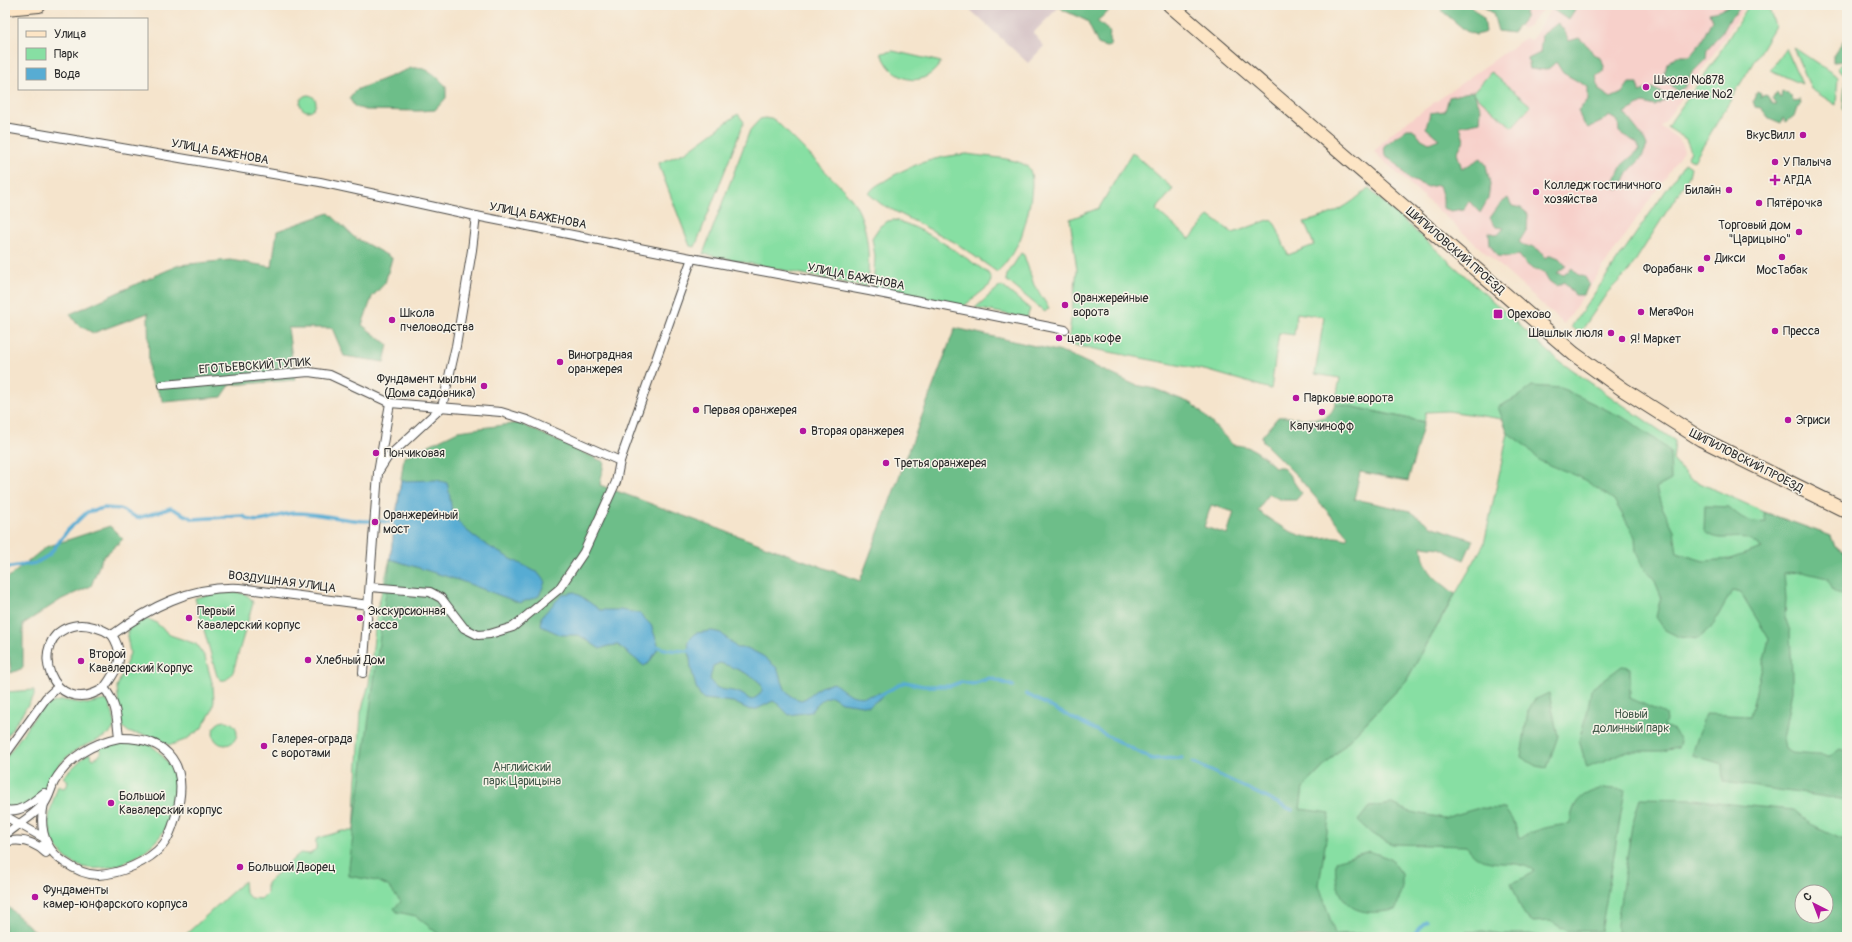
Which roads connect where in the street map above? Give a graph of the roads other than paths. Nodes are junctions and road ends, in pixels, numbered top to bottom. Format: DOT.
graph roads {
  1 [pos="39,5"];
  2 [pos="1170,5"];
  3 [pos="5,8"];
  4 [pos="5,128"];
  5 [pos="476,216"];
  6 [pos="692,258"];
  7 [pos="1065,330"];
  8 [pos="163,385"];
  9 [pos="390,404"];
  10 [pos="442,407"];
  11 [pos="620,461"];
  12 [pos="378,472"];
  13 [pos="1847,511"];
  14 [pos="370,587"];
  15 [pos="369,605"];
  16 [pos="112,635"];
  17 [pos="363,672"];
  18 [pos="58,687"];
  19 [pos="104,688"];
  20 [pos="119,738"];
  21 [pos="5,755"];
  22 [pos="42,805"];
  23 [pos="5,810"];
  24 [pos="5,816"];
  25 [pos="19,824"];
  26 [pos="5,835"];
  27 [pos="41,837"];
  28 [pos="5,842"];
  1 -- 3 [label="main road"];
  2 -- 13 [label="main road, ШИПИЛОВСКИЙ ПРОЕЗД"];
  4 -- 5 [label="street, УЛИЦА БАЖЕНОВА"];
  5 -- 6 [label="street, УЛИЦА БАЖЕНОВА"];
  5 -- 10 [label="street"];
  6 -- 7 [label="street, УЛИЦА БАЖЕНОВА"];
  6 -- 11 [label="street"];
  8 -- 9 [label="street, ЕГОТЬЕВСКИЙ ТУПИК"];
  9 -- 10 [label="street, ЕГОТЬЕВСКИЙ ТУПИК"];
  9 -- 12 [label="street"];
  10 -- 11 [label="street, ЕГОТЬЕВСКИЙ ТУПИК"];
  10 -- 12 [label="street"];
  11 -- 14 [label="street"];
  12 -- 14 [label="street"];
  14 -- 15 [label="street"];
  15 -- 16 [label="street, ВОЗДУШНАЯ УЛИЦА"];
  15 -- 17 [label="street"];
  16 -- 18 [label="street"];
  16 -- 19 [label="street"];
  18 -- 19 [label="street"];
  18 -- 21 [label="street"];
  19 -- 20 [label="street"];
  20 -- 22 [label="street"];
  20 -- 27 [label="street"];
  22 -- 23 [label="street"];
  22 -- 25 [label="street"];
  22 -- 27 [label="street"];
  24 -- 25 [label="street"];
  25 -- 26 [label="street"];
  25 -- 27 [label="street"];
  27 -- 28 [label="street"];
}
